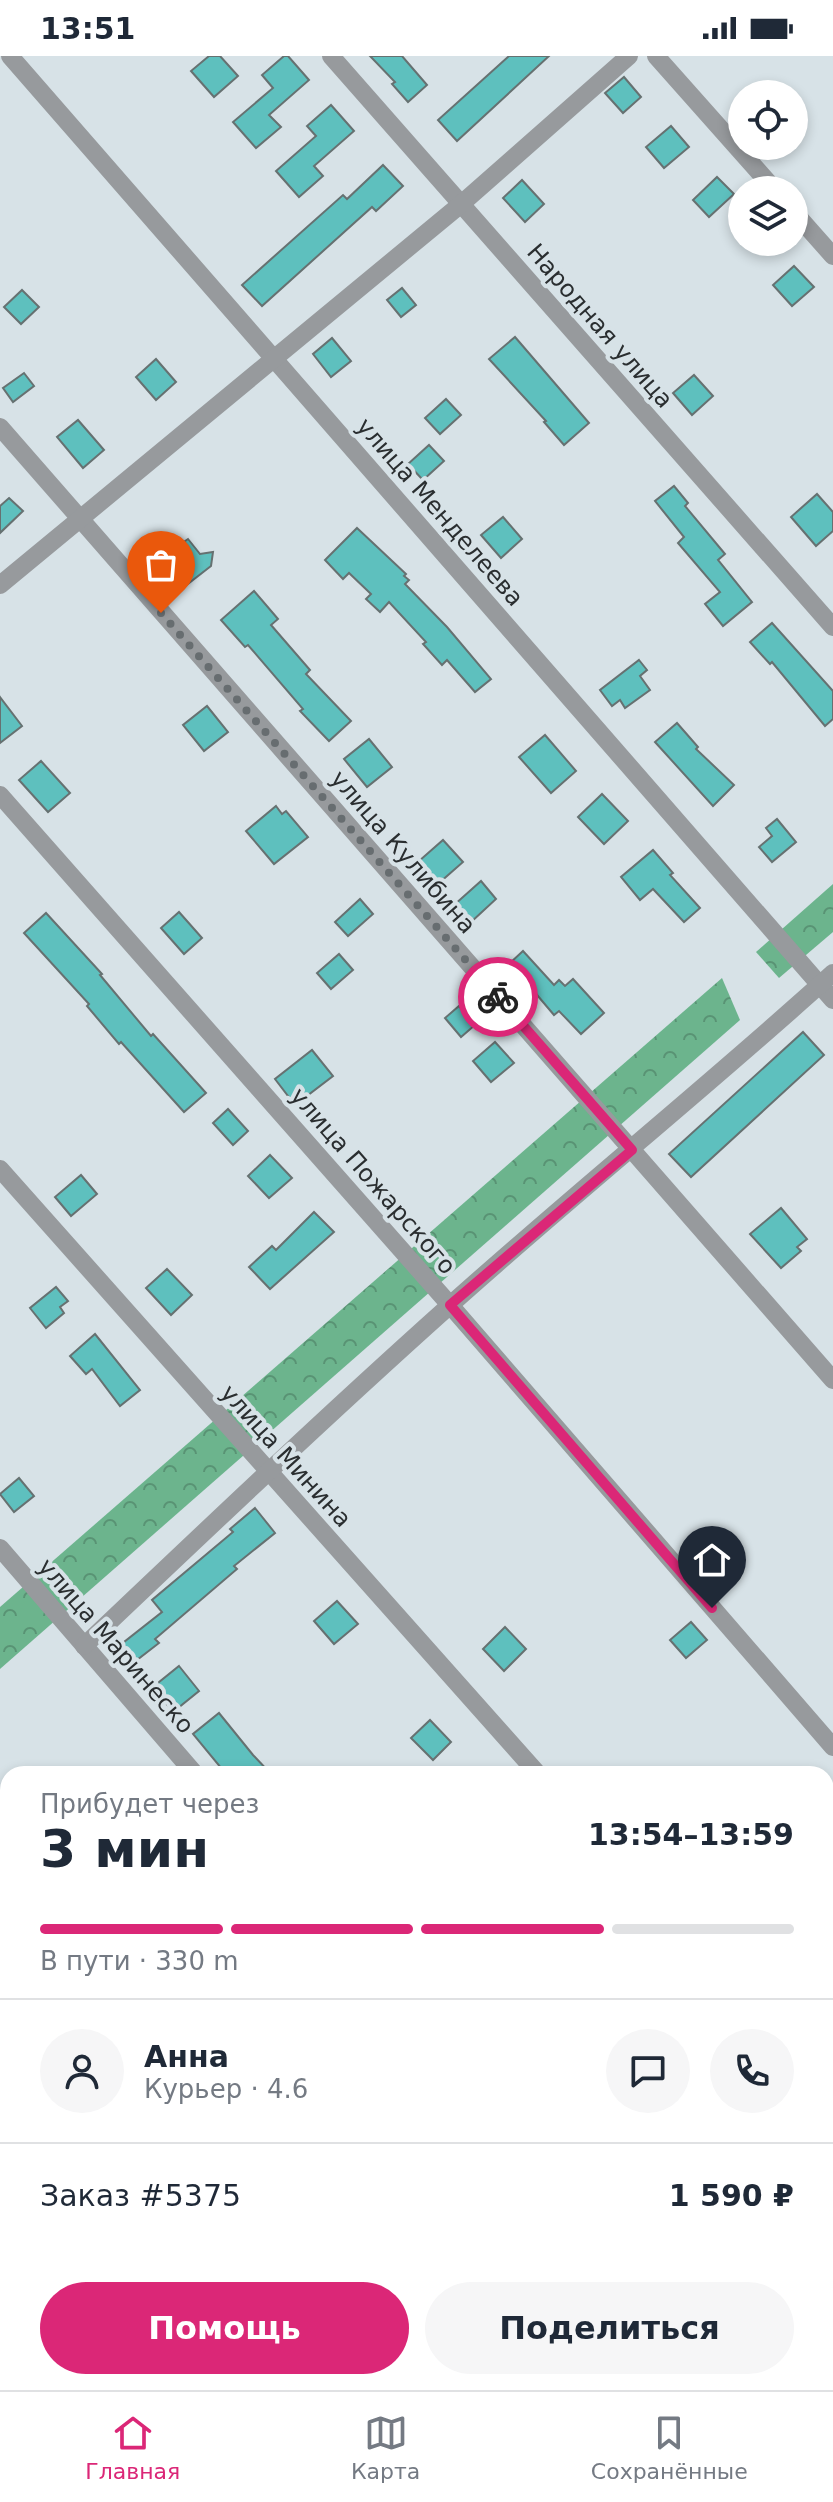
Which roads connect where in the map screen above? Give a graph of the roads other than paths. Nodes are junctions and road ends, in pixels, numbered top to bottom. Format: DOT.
graph roads {
  1 [pos="10,56"];
  2 [pos="331,56"];
  3 [pos="629,56"];
  4 [pos="656,56"];
  5 [pos="763,176"];
  6 [pos="460,205"];
  7 [pos="808,228"];
  8 [pos="833,256"];
  9 [pos="274,358"];
  10 [pos="0,427"];
  11 [pos="79,519"];
  12 [pos="0,585"];
  13 [pos="833,627"];
  14 [pos="0,795"];
  15 [pos="826,979"];
  16 [pos="833,1000"];
  17 [pos="632,1150"];
  18 [pos="0,1169"];
  19 [pos="450,1305"];
  20 [pos="833,1380"];
  21 [pos="267,1472"];
  22 [pos="0,1548"];
  23 [pos="84,1646"];
  24 [pos="833,1747"];
  25 [pos="188,1766"];
  26 [pos="531,1766"];
  1 -- 9 [label="street, улица Менделеева"];
  2 -- 6 [label="street, Народная улица"];
  3 -- 6 [label="street"];
  4 -- 5 [label="street"];
  6 -- 9 [label="street"];
  6 -- 13 [label="street, Народная улица"];
  7 -- 8 [label="street"];
  9 -- 11 [label="street"];
  9 -- 15 [label="street, улица Менделеева"];
  10 -- 11 [label="street, улица Кулибина"];
  11 -- 12 [label="street"];
  11 -- 17 [label="street, улица Кулибина"];
  14 -- 19 [label="street, улица Пожарского"];
  15 -- 16 [label="street, улица Менделеева"];
  15 -- 17 [label="street"];
  17 -- 19 [label="street"];
  17 -- 20 [label="street, улица Кулибина"];
  18 -- 21 [label="street, улица Минина"];
  19 -- 21 [label="street"];
  19 -- 24 [label="street, улица Пожарского"];
  21 -- 23 [label="street"];
  21 -- 26 [label="street, улица Минина"];
  22 -- 23 [label="street, улица Маринеско"];
  23 -- 25 [label="street, улица Маринеско"];
}
